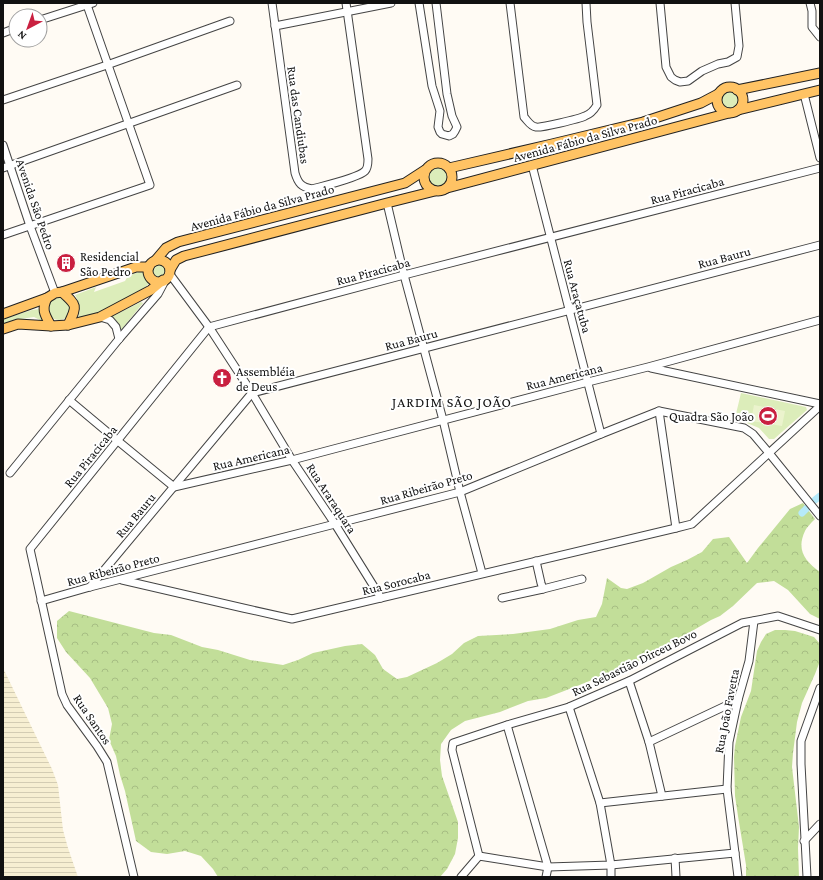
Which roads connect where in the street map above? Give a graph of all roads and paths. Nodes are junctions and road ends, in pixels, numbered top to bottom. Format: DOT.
graph roads {
  1 [pos="272,3"];
  2 [pos="346,3"];
  3 [pos="391,3"];
  4 [pos="420,3"];
  5 [pos="436,3"];
  6 [pos="510,3"];
  7 [pos="586,3"];
  8 [pos="660,3"];
  9 [pos="735,3"];
  10 [pos="810,3"];
  11 [pos="816,3"];
  12 [pos="90,4"];
  13 [pos="812,11"];
  14 [pos="347,12"];
  15 [pos="48,17"];
  16 [pos="230,21"];
  17 [pos="275,26"];
  18 [pos="820,37"];
  19 [pos="107,65"];
  20 [pos="820,73"];
  21 [pos="237,85"];
  22 [pos="737,90"];
  23 [pos="820,90"];
  24 [pos="718,94"];
  25 [pos="804,94"];
  26 [pos="3,100"];
  27 [pos="734,112"];
  28 [pos="128,124"];
  29 [pos="3,145"];
  30 [pos="820,158"];
  31 [pos="532,165"];
  32 [pos="7,166"];
  33 [pos="449,168"];
  34 [pos="820,168"];
  35 [pos="425,170"];
  36 [pos="447,188"];
  37 [pos="435,191"];
  38 [pos="387,203"];
  39 [pos="30,226"];
  40 [pos="3,235"];
  41 [pos="551,238"];
  42 [pos="820,245"];
  43 [pos="152,264"];
  44 [pos="167,275"];
  45 [pos="404,276"];
  46 [pos="55,295"];
  47 [pos="569,310"];
  48 [pos="3,314"];
  49 [pos="100,317"];
  50 [pos="820,320"];
  51 [pos="68,325"];
  52 [pos="51,326"];
  53 [pos="209,327"];
  54 [pos="3,329"];
  55 [pos="119,339"];
  56 [pos="423,348"];
  57 [pos="648,367"];
  58 [pos="588,382"];
  59 [pos="252,393"];
  60 [pos="69,400"];
  61 [pos="820,405"];
  62 [pos="659,411"];
  63 [pos="443,420"];
  64 [pos="601,434"];
  65 [pos="118,441"];
  66 [pos="769,453"];
  67 [pos="292,460"];
  68 [pos="10,473"];
  69 [pos="174,488"];
  70 [pos="460,492"];
  71 [pos="820,516"];
  72 [pos="335,524"];
  73 [pos="676,528"];
  74 [pos="30,550"];
  75 [pos="536,561"];
  76 [pos="482,573"];
  77 [pos="120,579"];
  78 [pos="582,579"];
  79 [pos="90,587"];
  80 [pos="543,589"];
  81 [pos="381,598"];
  82 [pos="502,598"];
  83 [pos="41,601"];
  84 [pos="754,621"];
  85 [pos="820,630"];
  86 [pos="629,681"];
  87 [pos="820,688"];
  88 [pos="738,700"];
  89 [pos="569,707"];
  90 [pos="507,725"];
  91 [pos="649,742"];
  92 [pos="727,789"];
  93 [pos="662,796"];
  94 [pos="600,803"];
  95 [pos="820,824"];
  96 [pos="804,841"];
  97 [pos="735,853"];
  98 [pos="479,856"];
  99 [pos="675,858"];
  100 [pos="611,865"];
  101 [pos="548,867"];
  102 [pos="134,877"];
  103 [pos="461,877"];
  104 [pos="546,877"];
  105 [pos="611,877"];
  106 [pos="676,877"];
  107 [pos="738,877"];
  108 [pos="807,877"];
  1 -- 17 [label="street, Rua das Candiubas"];
  2 -- 14 [label="street"];
  3 -- 14 [label="street"];
  4 -- 5 [label="street"];
  6 -- 7 [label="street"];
  8 -- 9 [label="street"];
  10 -- 13 [label="street"];
  11 -- 13 [label="street"];
  12 -- 15 [label="street"];
  12 -- 19 [label="street"];
  13 -- 18 [label="street"];
  14 -- 17 [label="street"];
  14 -- 17 [label="street, Rua das Candiubas"];
  16 -- 19 [label="street"];
  19 -- 26 [label="street"];
  19 -- 28 [label="street"];
  20 -- 22 [label="main road"];
  21 -- 28 [label="street"];
  22 -- 24 [label="main road"];
  22 -- 27 [label="main road"];
  23 -- 25 [label="main road, Avenida Fábio da Silva Prado"];
  24 -- 27 [label="main road"];
  24 -- 33 [label="main road, Avenida Fábio da Silva Prado"];
  25 -- 27 [label="main road, Avenida Fábio da Silva Prado"];
  25 -- 30 [label="street"];
  27 -- 31 [label="main road, Avenida Fábio da Silva Prado"];
  28 -- 32 [label="street"];
  28 -- 39 [label="street"];
  29 -- 32 [label="street, Avenida São Pedro"];
  31 -- 36 [label="main road, Avenida Fábio da Silva Prado"];
  31 -- 41 [label="street, Rua Araçatuba"];
  32 -- 39 [label="street, Avenida São Pedro"];
  33 -- 35 [label="main road"];
  33 -- 36 [label="main road"];
  34 -- 41 [label="street, Rua Piracicaba"];
  35 -- 37 [label="main road"];
  35 -- 43 [label="main road, Avenida Fábio da Silva Prado"];
  36 -- 37 [label="main road"];
  37 -- 38 [label="main road"];
  38 -- 44 [label="main road"];
  38 -- 45 [label="street"];
  39 -- 40 [label="street"];
  39 -- 46 [label="street, Avenida São Pedro"];
  41 -- 45 [label="street, Rua Piracicaba"];
  41 -- 47 [label="street, Rua Araçatuba"];
  42 -- 47 [label="street, Rua Bauru"];
  43 -- 44 [label="main road"];
  43 -- 44 [label="main road"];
  43 -- 46 [label="main road"];
  44 -- 49 [label="main road"];
  44 -- 53 [label="street, Rua Araraquara"];
  44 -- 55 [label="street"];
  45 -- 53 [label="street, Rua Piracicaba"];
  45 -- 56 [label="street"];
  46 -- 48 [label="main road"];
  46 -- 51 [label="main road"];
  46 -- 52 [label="main road"];
  47 -- 56 [label="street, Rua Bauru"];
  47 -- 58 [label="street, Rua Araçatuba"];
  49 -- 51 [label="main road"];
  49 -- 55 [label="street"];
  50 -- 57 [label="street, Rua Americana"];
  51 -- 52 [label="main road"];
  52 -- 54 [label="main road"];
  53 -- 59 [label="street, Rua Araraquara"];
  53 -- 65 [label="street, Rua Piracicaba"];
  55 -- 60 [label="street"];
  56 -- 59 [label="street, Rua Bauru"];
  56 -- 63 [label="street"];
  57 -- 58 [label="street, Rua Americana"];
  57 -- 61 [label="street"];
  58 -- 63 [label="street, Rua Americana"];
  58 -- 64 [label="street, Rua Araçatuba"];
  59 -- 67 [label="street, Rua Araraquara"];
  59 -- 69 [label="street, Rua Bauru"];
  60 -- 65 [label="street"];
  60 -- 68 [label="street"];
  61 -- 66 [label="street, Rua Sorocaba"];
  62 -- 64 [label="street, Rua Ribeirão Preto"];
  62 -- 66 [label="street"];
  62 -- 73 [label="street"];
  63 -- 67 [label="street, Rua Americana"];
  63 -- 70 [label="street"];
  64 -- 70 [label="street, Rua Ribeirão Preto"];
  65 -- 69 [label="street"];
  65 -- 74 [label="street, Rua Piracicaba"];
  66 -- 71 [label="street"];
  66 -- 73 [label="street, Rua Sorocaba"];
  67 -- 69 [label="street, Rua Americana"];
  67 -- 72 [label="street, Rua Araraquara"];
  69 -- 79 [label="street, Rua Bauru"];
  70 -- 72 [label="street, Rua Ribeirão Preto"];
  70 -- 76 [label="street"];
  72 -- 77 [label="street, Rua Ribeirão Preto"];
  72 -- 81 [label="street, Rua Araraquara"];
  73 -- 75 [label="street, Rua Sorocaba"];
  74 -- 83 [label="street, Rua Santos"];
  75 -- 76 [label="street, Rua Sorocaba"];
  75 -- 80 [label="street"];
  76 -- 81 [label="street, Rua Sorocaba"];
  77 -- 79 [label="street, Rua Ribeirão Preto"];
  77 -- 81 [label="street, Rua Sorocaba"];
  78 -- 80 [label="street"];
  79 -- 83 [label="street, Rua Ribeirão Preto"];
  80 -- 82 [label="street"];
  83 -- 102 [label="street, Rua Santos"];
  84 -- 85 [label="street, Rua Sebastião Dirceu Bovo"];
  84 -- 86 [label="street, Rua Sebastião Dirceu Bovo"];
  84 -- 88 [label="street, Rua João Favetta"];
  86 -- 89 [label="street, Rua Sebastião Dirceu Bovo"];
  86 -- 91 [label="street"];
  87 -- 96 [label="street"];
  88 -- 91 [label="street"];
  88 -- 92 [label="street, Rua João Favetta"];
  89 -- 90 [label="street, Rua Sebastião Dirceu Bovo"];
  89 -- 94 [label="street"];
  90 -- 98 [label="street, Rua Sebastião Dirceu Bovo"];
  90 -- 101 [label="street"];
  91 -- 93 [label="street"];
  92 -- 93 [label="street"];
  92 -- 97 [label="street, Rua João Favetta"];
  93 -- 94 [label="street"];
  94 -- 100 [label="street"];
  95 -- 96 [label="street"];
  96 -- 108 [label="street"];
  97 -- 99 [label="street"];
  97 -- 107 [label="street, Rua João Favetta"];
  98 -- 101 [label="street"];
  98 -- 103 [label="street"];
  99 -- 100 [label="street"];
  99 -- 106 [label="street"];
  100 -- 101 [label="street"];
  100 -- 105 [label="street"];
  101 -- 104 [label="street"];
}
